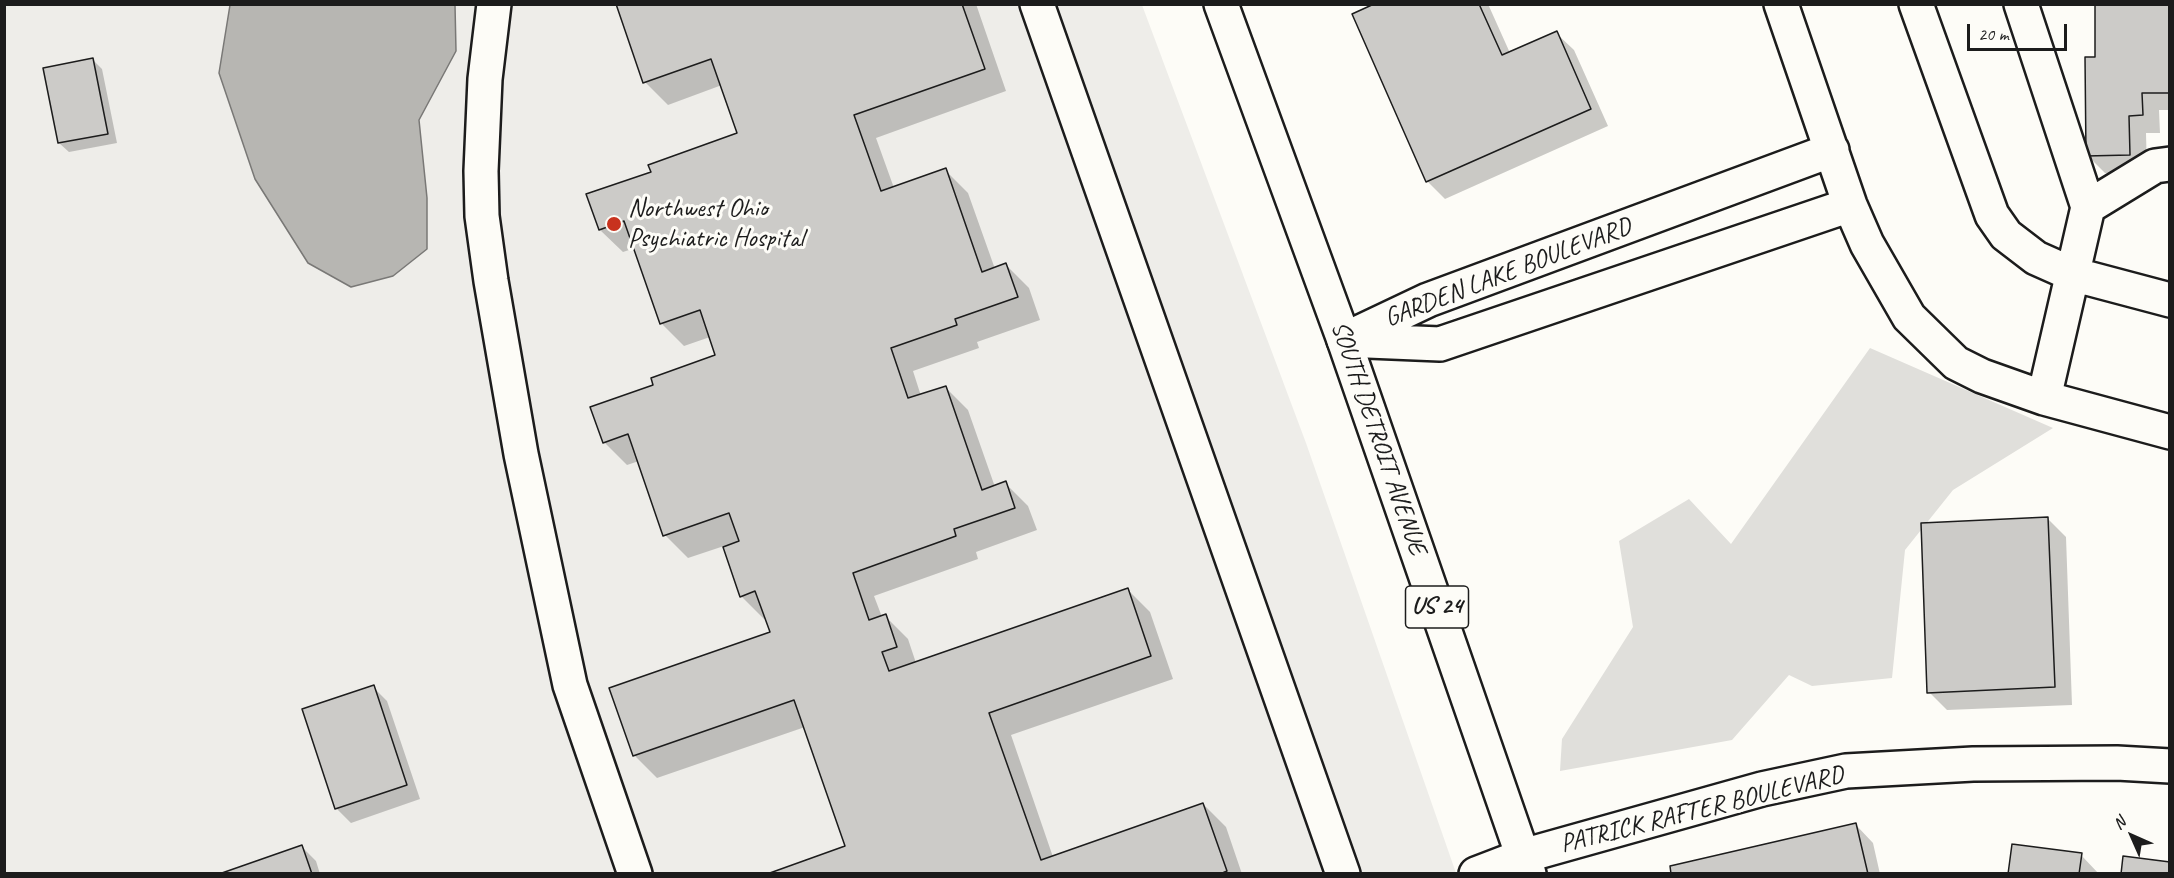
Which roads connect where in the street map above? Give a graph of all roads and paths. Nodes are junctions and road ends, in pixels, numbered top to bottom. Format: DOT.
graph roads {
  1 [pos="494,4"];
  2 [pos="1037,4"];
  3 [pos="1221,4"];
  4 [pos="1781,4"];
  5 [pos="1916,4"];
  6 [pos="2021,4"];
  7 [pos="1832,150"];
  8 [pos="2169,164"];
  9 [pos="1850,205"];
  10 [pos="2088,207"];
  11 [pos="2072,274"];
  12 [pos="2169,300"];
  13 [pos="1344,340"];
  14 [pos="2044,398"];
  15 [pos="2169,432"];
  16 [pos="2169,766"];
  17 [pos="1526,865"];
  18 [pos="635,873"];
  19 [pos="1343,873"];
  20 [pos="1476,873"];
  1 -- 18 [label="street"];
  2 -- 19 [label="street"];
  3 -- 13 [label="street, SOUTH DETROIT AVENUE / US 24"];
  4 -- 7 [label="street"];
  5 -- 11 [label="street"];
  6 -- 10 [label="street"];
  7 -- 9 [label="street"];
  7 -- 13 [label="street, GARDEN LAKE BOULEVARD"];
  8 -- 10 [label="street"];
  9 -- 13 [label="street, GARDEN LAKE BOULEVARD"];
  9 -- 14 [label="street"];
  10 -- 11 [label="street"];
  11 -- 12 [label="street"];
  11 -- 14 [label="street"];
  13 -- 17 [label="street, SOUTH DETROIT AVENUE / US 24"];
  14 -- 15 [label="street"];
  16 -- 17 [label="street, PATRICK RAFTER BOULEVARD"];
  17 -- 20 [label="street, PATRICK RAFTER BOULEVARD"];
}
